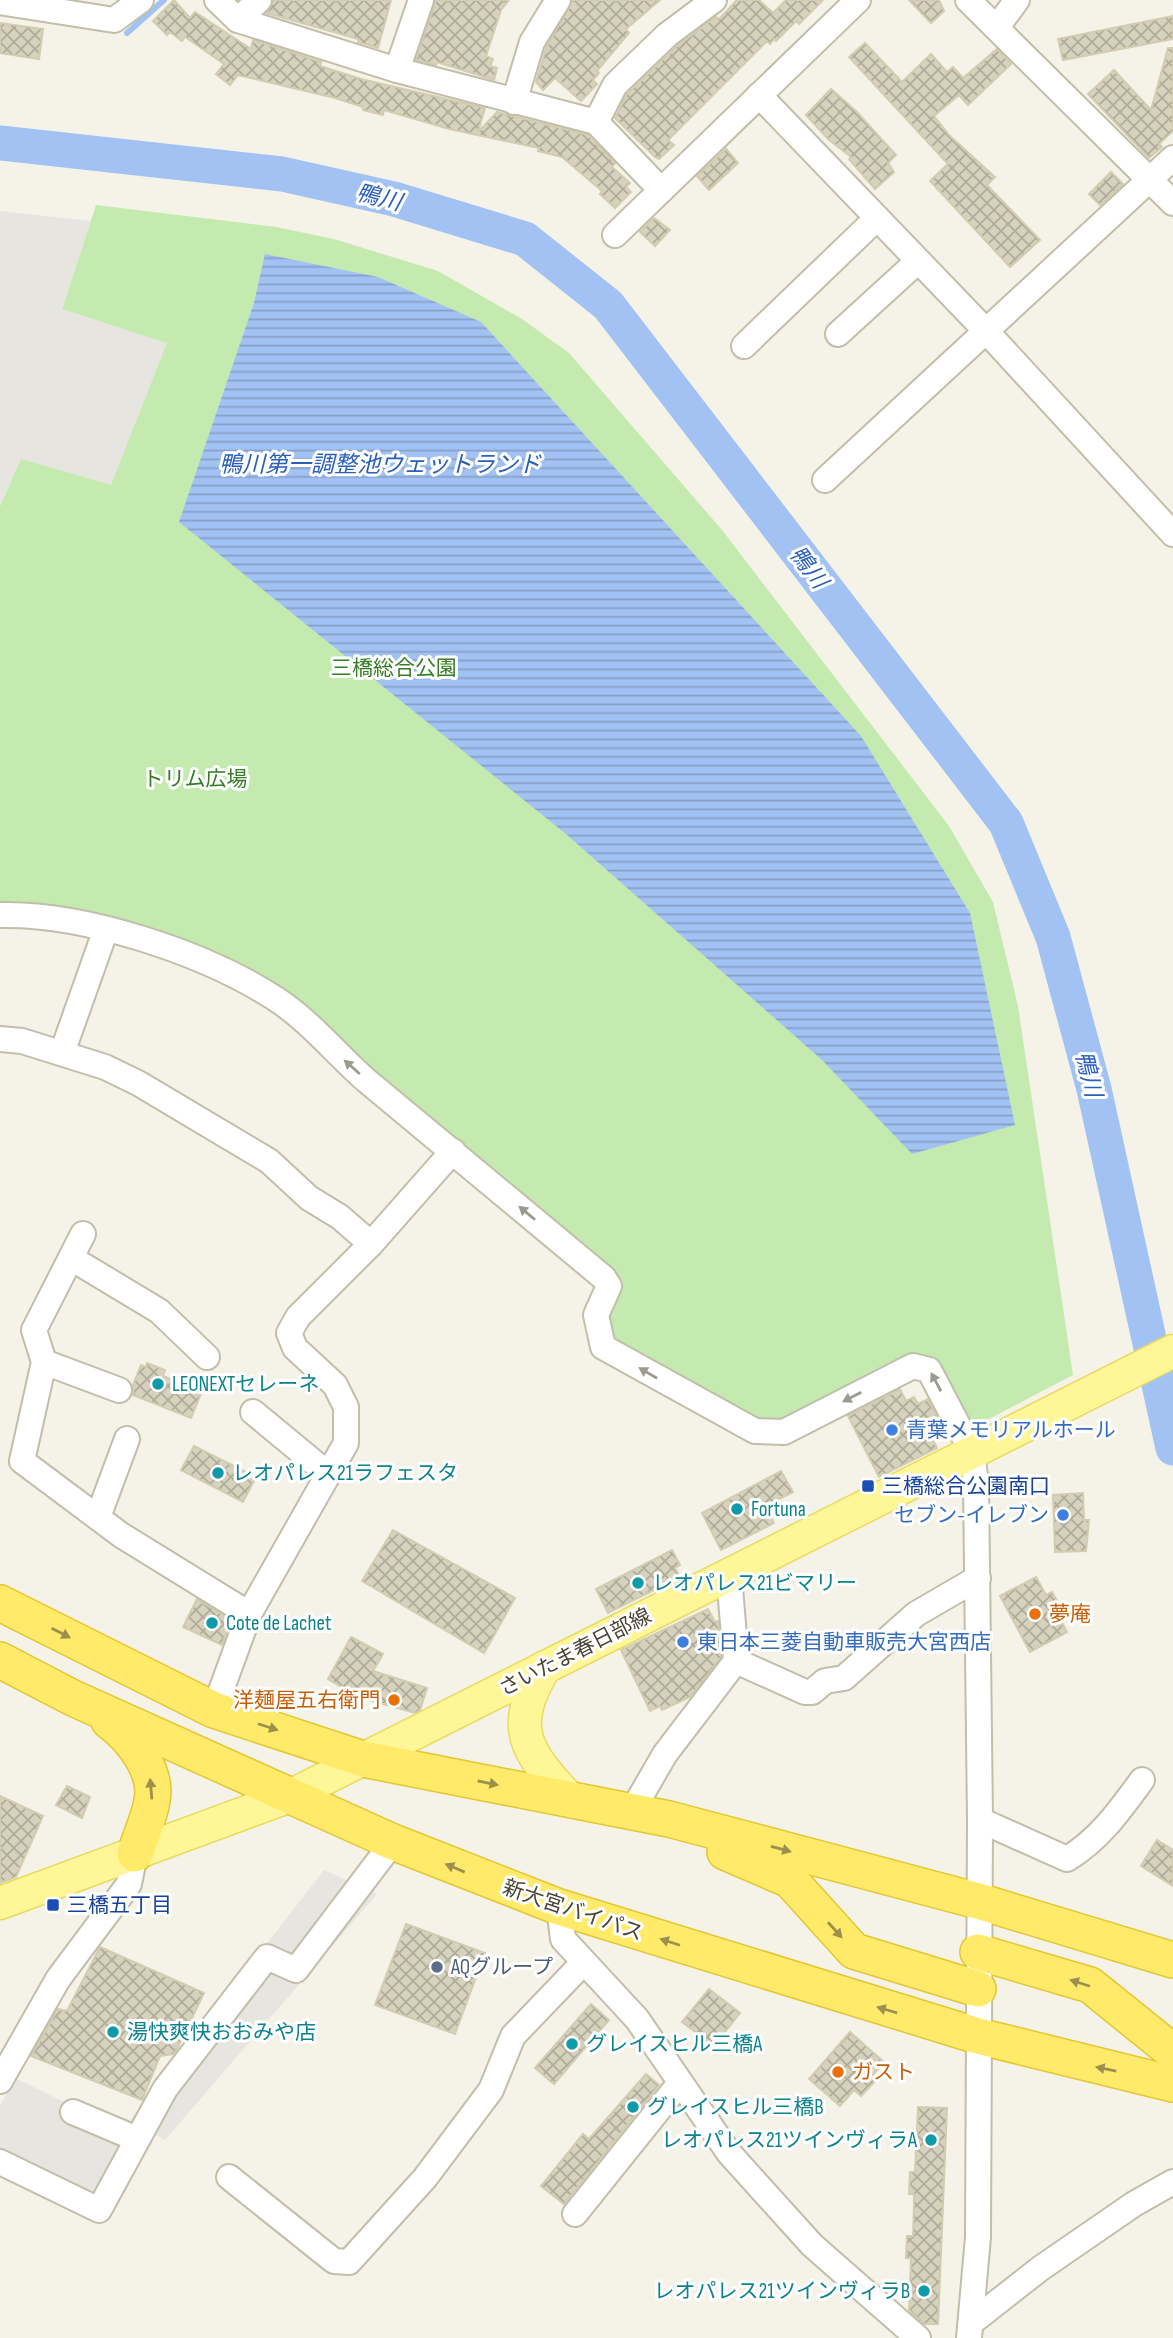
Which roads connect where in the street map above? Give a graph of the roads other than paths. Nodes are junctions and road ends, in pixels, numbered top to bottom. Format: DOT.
graph roads {
  1 [pos="141,0"];
  2 [pos="217,0"];
  3 [pos="259,0"];
  4 [pos="558,0"];
  5 [pos="714,0"];
  6 [pos="858,0"];
  7 [pos="968,0"];
  8 [pos="1017,0"];
  9 [pos="417,1"];
  10 [pos="0,2"];
  11 [pos="238,19"];
  12 [pos="997,27"];
  13 [pos="397,70"];
  14 [pos="759,95"];
  15 [pos="514,102"];
  16 [pos="596,122"];
  17 [pos="1173,158"];
  18 [pos="1150,179"];
  19 [pos="661,190"];
  20 [pos="1173,204"];
  21 [pos="877,218"];
  22 [pos="615,235"];
  23 [pos="918,261"];
  24 [pos="986,331"];
  25 [pos="838,334"];
  26 [pos="744,346"];
  27 [pos="825,480"];
  28 [pos="1173,534"];
  29 [pos="0,915"];
  30 [pos="106,929"];
  31 [pos="0,1039"];
  32 [pos="62,1053"];
  33 [pos="453,1151"];
  34 [pos="83,1234"];
  35 [pos="371,1244"];
  36 [pos="71,1258"];
  37 [pos="1173,1351"];
  38 [pos="207,1357"];
  39 [pos="44,1363"];
  40 [pos="119,1390"];
  41 [pos="253,1412"];
  42 [pos="127,1439"];
  43 [pos="972,1452"];
  44 [pos="328,1474"];
  45 [pos="97,1517"];
  46 [pos="729,1575"];
  47 [pos="978,1578"];
  48 [pos="0,1603"];
  49 [pos="249,1614"];
  50 [pos="0,1660"];
  51 [pos="736,1661"];
  52 [pos="545,1667"];
  53 [pos="73,1698"];
  54 [pos="214,1710"];
  55 [pos="363,1759"];
  56 [pos="1142,1780"];
  57 [pos="290,1796"];
  58 [pos="570,1799"];
  59 [pos="632,1811"];
  60 [pos="980,1820"];
  61 [pos="393,1842"];
  62 [pos="135,1854"];
  63 [pos="978,1901"];
  64 [pos="0,1903"];
  65 [pos="559,1907"];
  66 [pos="978,1952"];
  67 [pos="1173,1960"];
  68 [pos="584,1962"];
  69 [pos="978,1989"];
  70 [pos="978,2036"];
  71 [pos="1173,2052"];
  72 [pos="4,2066"];
  73 [pos="680,2083"];
  74 [pos="1173,2084"];
  75 [pos="72,2112"];
  76 [pos="137,2139"];
  77 [pos="0,2162"];
  78 [pos="229,2177"];
  79 [pos="1173,2182"];
  80 [pos="575,2214"];
  81 [pos="971,2330"];
  82 [pos="918,2338"];
  1 -- 10 [label="street"];
  2 -- 11 [label="street"];
  3 -- 11 [label="street"];
  4 -- 15 [label="street"];
  5 -- 16 [label="street"];
  6 -- 14 [label="street"];
  7 -- 12 [label="street"];
  8 -- 12 [label="street"];
  9 -- 13 [label="street"];
  11 -- 13 [label="street"];
  12 -- 18 [label="street"];
  13 -- 15 [label="street"];
  14 -- 19 [label="street"];
  14 -- 21 [label="street"];
  15 -- 16 [label="street"];
  16 -- 19 [label="street"];
  17 -- 18 [label="street"];
  18 -- 20 [label="street"];
  18 -- 24 [label="street"];
  19 -- 22 [label="street"];
  21 -- 23 [label="street"];
  21 -- 26 [label="street"];
  23 -- 24 [label="street"];
  23 -- 25 [label="street"];
  24 -- 27 [label="street"];
  24 -- 28 [label="street"];
  29 -- 30 [label="street"];
  30 -- 32 [label="street"];
  33 -- 30 [label="street, one-way"];
  31 -- 32 [label="street"];
  32 -- 35 [label="street"];
  33 -- 35 [label="street"];
  43 -- 33 [label="street, one-way"];
  34 -- 36 [label="street"];
  35 -- 44 [label="street"];
  36 -- 38 [label="street"];
  36 -- 39 [label="street"];
  37 -- 43 [label="main road, さいたま春日部線"];
  39 -- 40 [label="street"];
  39 -- 45 [label="street"];
  41 -- 44 [label="street"];
  42 -- 45 [label="street"];
  43 -- 46 [label="main road, さいたま春日部線"];
  43 -- 47 [label="street"];
  44 -- 49 [label="street"];
  45 -- 49 [label="street"];
  46 -- 51 [label="street"];
  46 -- 52 [label="main road, さいたま春日部線"];
  47 -- 51 [label="street"];
  47 -- 60 [label="street"];
  48 -- 54 [label="highway, one-way"];
  49 -- 54 [label="street"];
  50 -- 53 [label="highway, 新大宮バイパス"];
  51 -- 59 [label="street"];
  52 -- 55 [label="main road, さいたま春日部線"];
  52 -- 58 [label="main road"];
  53 -- 57 [label="highway, 新大宮バイパス"];
  62 -- 53 [label="highway, one-way"];
  54 -- 55 [label="highway, one-way"];
  55 -- 57 [label="main road, さいたま春日部線"];
  55 -- 58 [label="highway, one-way"];
  56 -- 60 [label="street"];
  57 -- 61 [label="highway, 新大宮バイパス"];
  57 -- 62 [label="main road, さいたま春日部線"];
  58 -- 59 [label="highway"];
  59 -- 63 [label="highway, one-way"];
  59 -- 69 [label="highway, one-way"];
  60 -- 63 [label="street"];
  65 -- 61 [label="highway, 新大宮バイパス, one-way"];
  61 -- 76 [label="street"];
  62 -- 64 [label="main road, さいたま春日部線"];
  62 -- 72 [label="street"];
  63 -- 66 [label="street"];
  63 -- 67 [label="highway"];
  65 -- 68 [label="street"];
  70 -- 65 [label="highway, 新大宮バイパス, one-way"];
  66 -- 69 [label="street"];
  71 -- 66 [label="highway, one-way"];
  68 -- 73 [label="street"];
  68 -- 78 [label="street"];
  69 -- 70 [label="street"];
  74 -- 70 [label="highway, 新大宮バイパス, one-way"];
  70 -- 81 [label="street"];
  73 -- 80 [label="street"];
  73 -- 82 [label="street"];
  75 -- 76 [label="street"];
  76 -- 77 [label="street"];
  79 -- 81 [label="street"];
}
